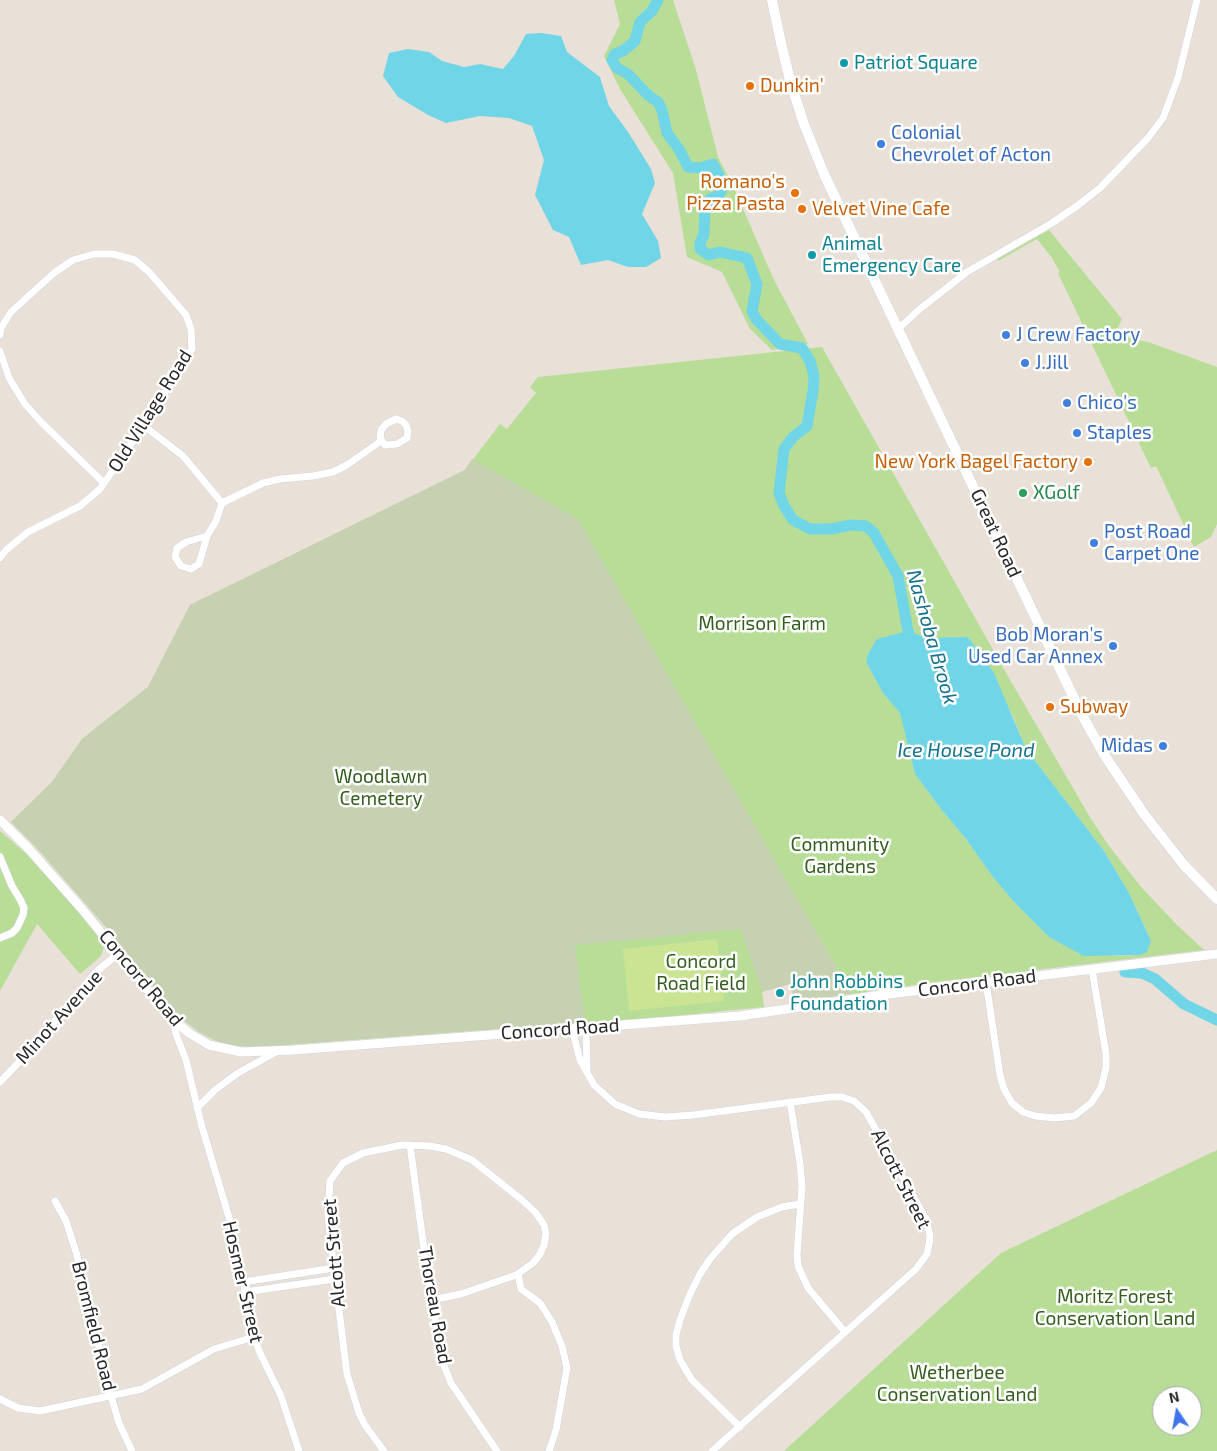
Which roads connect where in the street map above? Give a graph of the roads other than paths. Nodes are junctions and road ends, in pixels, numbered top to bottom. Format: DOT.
graph roads {
  1 [pos="772,0"];
  2 [pos="1197,0"];
  3 [pos="898,329"];
  4 [pos="0,335"];
  5 [pos="0,351"];
  6 [pos="143,425"];
  7 [pos="381,442"];
  8 [pos="104,483"];
  9 [pos="222,503"];
  10 [pos="207,536"];
  11 [pos="0,558"];
  12 [pos="0,820"];
  13 [pos="0,857"];
  14 [pos="1217,899"];
  15 [pos="0,938"];
  16 [pos="119,953"];
  17 [pos="1217,954"];
  18 [pos="1092,969"];
  19 [pos="986,982"];
  20 [pos="177,1023"];
  21 [pos="586,1028"];
  22 [pos="572,1029"];
  23 [pos="279,1051"];
  24 [pos="589,1077"];
  25 [pos="0,1082"];
  26 [pos="790,1102"];
  27 [pos="197,1108"];
  28 [pos="410,1145"];
  29 [pos="55,1200"];
  30 [pos="801,1204"];
  31 [pos="334,1268"];
  32 [pos="518,1274"];
  33 [pos="336,1279"];
  34 [pos="243,1282"];
  35 [pos="245,1292"];
  36 [pos="432,1300"];
  37 [pos="844,1332"];
  38 [pos="254,1337"];
  39 [pos="111,1396"];
  40 [pos="0,1399"];
  41 [pos="740,1427"];
  42 [pos="132,1451"];
  43 [pos="299,1451"];
  44 [pos="384,1451"];
  45 [pos="497,1451"];
  46 [pos="549,1451"];
  47 [pos="712,1451"];
  1 -- 3 [label="main road, Great Road"];
  2 -- 3 [label="street"];
  3 -- 14 [label="main road, Great Road"];
  4 -- 6 [label="street, Old Village Road"];
  5 -- 8 [label="street, Old Village Road"];
  6 -- 8 [label="street, Old Village Road"];
  6 -- 9 [label="street"];
  7 -- 9 [label="street"];
  8 -- 11 [label="street, Old Village Road"];
  9 -- 10 [label="street"];
  10 -- 10 [label="street"];
  12 -- 16 [label="street, Concord Road"];
  13 -- 15 [label="street"];
  16 -- 20 [label="street, Concord Road"];
  16 -- 25 [label="street, Minot Avenue"];
  17 -- 18 [label="street, Concord Road"];
  18 -- 19 [label="street, Concord Road"];
  18 -- 19 [label="street"];
  19 -- 21 [label="street, Concord Road"];
  20 -- 23 [label="street, Concord Road"];
  20 -- 27 [label="street, Hosmer Street"];
  21 -- 22 [label="street, Concord Road"];
  21 -- 24 [label="street"];
  22 -- 23 [label="street, Concord Road"];
  22 -- 24 [label="street, Alcott Street"];
  23 -- 27 [label="street"];
  24 -- 26 [label="street, Alcott Street"];
  26 -- 30 [label="street"];
  26 -- 37 [label="street, Alcott Street"];
  27 -- 34 [label="street, Hosmer Street"];
  28 -- 31 [label="street, Alcott Street"];
  28 -- 32 [label="street, Alcott Street"];
  28 -- 36 [label="street, Thoreau Road"];
  29 -- 39 [label="street, Bromfield Road"];
  30 -- 37 [label="street"];
  30 -- 41 [label="street"];
  31 -- 33 [label="street, Alcott Street"];
  31 -- 34 [label="street"];
  32 -- 36 [label="street, Alcott Street"];
  32 -- 46 [label="street"];
  33 -- 35 [label="street"];
  33 -- 44 [label="street, Alcott Street"];
  34 -- 35 [label="street, Hosmer Street"];
  35 -- 38 [label="street, Hosmer Street"];
  36 -- 45 [label="street, Thoreau Road"];
  37 -- 41 [label="street, Alcott Street"];
  38 -- 39 [label="street"];
  38 -- 43 [label="street, Hosmer Street"];
  39 -- 40 [label="street"];
  39 -- 42 [label="street, Bromfield Road"];
  41 -- 47 [label="street, Alcott Street"];
}
